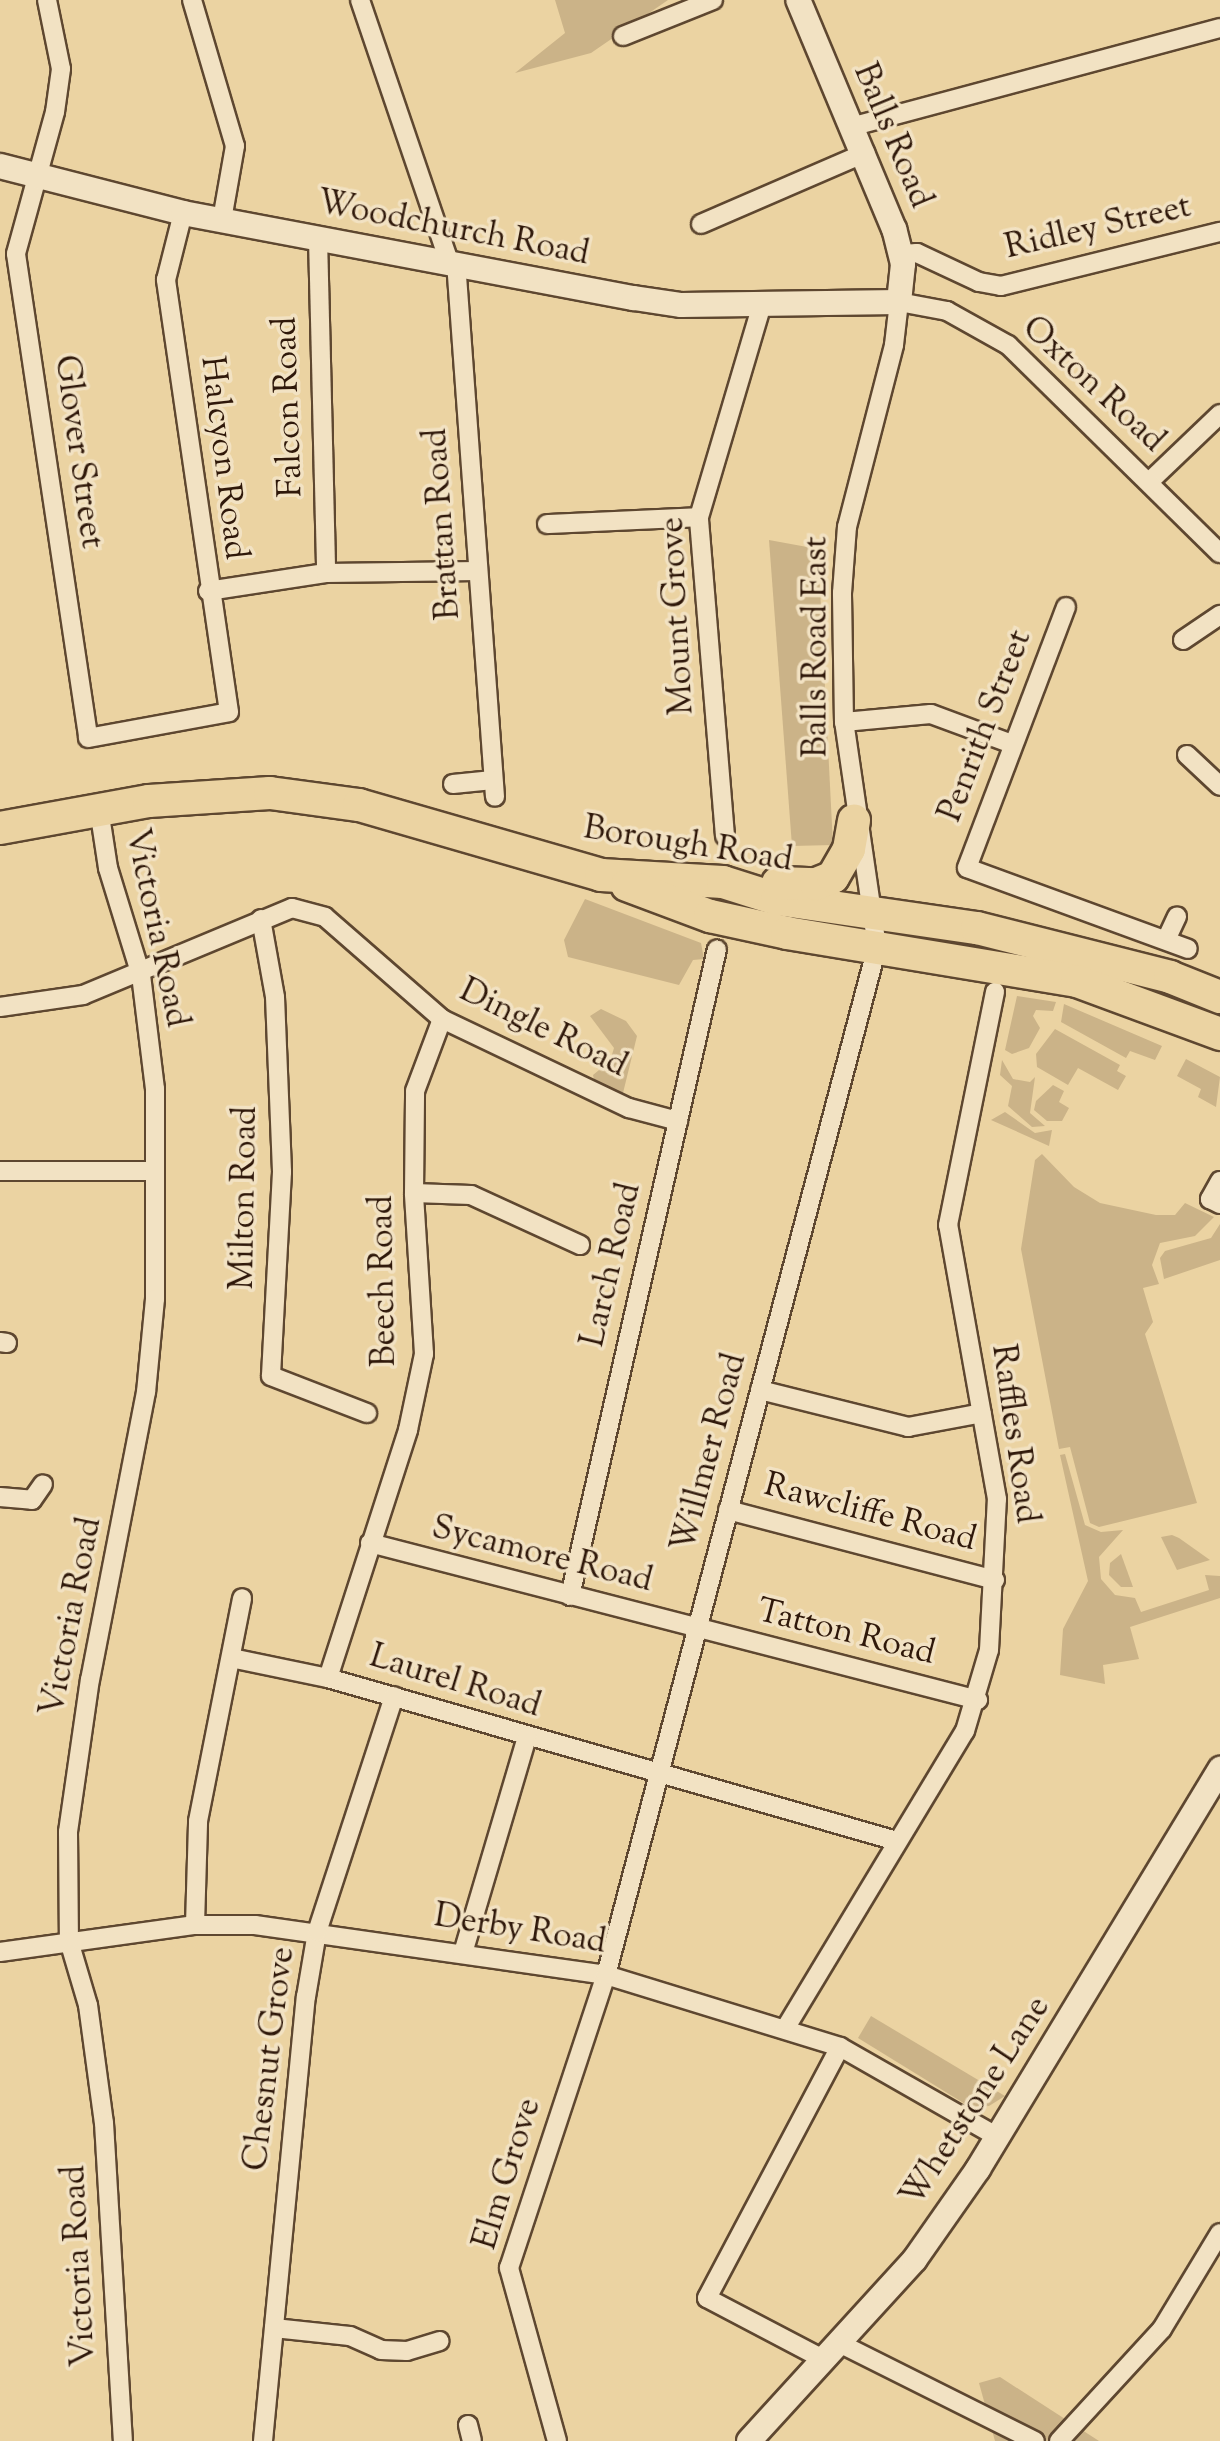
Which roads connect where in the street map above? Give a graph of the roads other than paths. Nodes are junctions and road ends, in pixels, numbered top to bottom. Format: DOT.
graph roads {
  1 [pos="47,0"];
  2 [pos="192,0"];
  3 [pos="360,0"];
  4 [pos="713,0"];
  5 [pos="798,0"];
  6 [pos="1220,28"];
  7 [pos="623,36"];
  8 [pos="854,126"];
  9 [pos="865,153"];
  10 [pos="0,166"];
  11 [pos="37,177"];
  12 [pos="183,213"];
  13 [pos="222,220"];
  14 [pos="701,224"];
  15 [pos="1220,232"];
  16 [pos="318,238"];
  17 [pos="902,254"];
  18 [pos="452,262"];
  19 [pos="899,302"];
  20 [pos="762,304"];
  21 [pos="1220,414"];
  22 [pos="1150,481"];
  23 [pos="699,517"];
  24 [pos="547,524"];
  25 [pos="1220,553"];
  26 [pos="478,571"];
  27 [pos="326,573"];
  28 [pos="208,591"];
  29 [pos="1066,607"];
  30 [pos="1220,615"];
  31 [pos="1183,640"];
  32 [pos="229,712"];
  33 [pos="844,722"];
  34 [pos="1012,744"];
  35 [pos="1187,755"];
  36 [pos="453,784"];
  37 [pos="1220,786"];
  38 [pos="99,809"];
  39 [pos="854,820"];
  40 [pos="0,828"];
  41 [pos="725,836"];
  42 [pos="601,875"];
  43 [pos="723,882"];
  44 [pos="873,913"];
  45 [pos="1177,916"];
  46 [pos="261,919"];
  47 [pos="1166,940"];
  48 [pos="877,947"];
  49 [pos="717,949"];
  50 [pos="1188,949"];
  51 [pos="141,975"];
  52 [pos="995,992"];
  53 [pos="1220,997"];
  54 [pos="0,1007"];
  55 [pos="442,1019"];
  56 [pos="1220,1034"];
  57 [pos="678,1121"];
  58 [pos="0,1171"];
  59 [pos="155,1171"];
  60 [pos="1220,1181"];
  61 [pos="414,1193"];
  62 [pos="1220,1204"];
  63 [pos="580,1245"];
  64 [pos="760,1390"];
  65 [pos="367,1413"];
  66 [pos="982,1413"];
  67 [pos="43,1484"];
  68 [pos="0,1497"];
  69 [pos="728,1510"];
  70 [pos="370,1543"];
  71 [pos="995,1580"];
  72 [pos="570,1596"];
  73 [pos="242,1598"];
  74 [pos="697,1628"];
  75 [pos="231,1658"];
  76 [pos="328,1678"];
  77 [pos="394,1696"];
  78 [pos="978,1700"];
  79 [pos="527,1737"];
  80 [pos="658,1777"];
  81 [pos="1217,1780"];
  82 [pos="897,1841"];
  83 [pos="195,1925"];
  84 [pos="317,1932"];
  85 [pos="69,1941"];
  86 [pos="0,1952"];
  87 [pos="463,1953"];
  88 [pos="606,1975"];
  89 [pos="785,2029"];
  90 [pos="840,2047"];
  91 [pos="998,2137"];
  92 [pos="1220,2233"];
  93 [pos="274,2328"];
  94 [pos="439,2341"];
  95 [pos="831,2351"];
  96 [pos="123,2441"];
  97 [pos="263,2441"];
  98 [pos="557,2441"];
  99 [pos="749,2441"];
  100 [pos="1035,2441"];
  101 [pos="1059,2441"];
  1 -- 11 [label="street, Glover Street"];
  2 -- 13 [label="street"];
  3 -- 18 [label="street, Brattan Road"];
  4 -- 7 [label="street"];
  5 -- 8 [label="street, Balls Road"];
  6 -- 8 [label="street"];
  8 -- 9 [label="street, Balls Road"];
  9 -- 14 [label="street"];
  9 -- 17 [label="street, Balls Road"];
  10 -- 11 [label="street, Woodchurch Road"];
  11 -- 12 [label="street, Woodchurch Road"];
  11 -- 32 [label="street, Glover Street"];
  12 -- 13 [label="street, Woodchurch Road"];
  12 -- 28 [label="street, Halcyon Road"];
  13 -- 16 [label="street, Woodchurch Road"];
  15 -- 17 [label="street, Ridley Street"];
  16 -- 18 [label="street, Woodchurch Road"];
  16 -- 27 [label="street, Falcon Road"];
  17 -- 19 [label="street, Balls Road"];
  18 -- 20 [label="street, Woodchurch Road"];
  18 -- 26 [label="street, Brattan Road"];
  19 -- 20 [label="street, Woodchurch Road"];
  19 -- 22 [label="street, Oxton Road"];
  19 -- 33 [label="street, Balls Road East"];
  20 -- 23 [label="street, Mount Grove"];
  21 -- 22 [label="street"];
  22 -- 25 [label="street, Oxton Road"];
  23 -- 24 [label="street"];
  23 -- 41 [label="street, Mount Grove"];
  26 -- 27 [label="street"];
  26 -- 36 [label="street, Brattan Road"];
  27 -- 28 [label="street"];
  28 -- 32 [label="street, Halcyon Road"];
  29 -- 34 [label="street, Penrith Street"];
  30 -- 31 [label="street"];
  33 -- 34 [label="street"];
  33 -- 39 [label="street, Balls Road East"];
  34 -- 47 [label="street, Penrith Street"];
  35 -- 37 [label="street"];
  38 -- 40 [label="highway, Borough Road"];
  38 -- 42 [label="highway, Borough Road"];
  38 -- 51 [label="street, Victoria Road"];
  39 -- 43 [label="highway"];
  39 -- 44 [label="street, Balls Road East"];
  42 -- 43 [label="highway, Borough Road"];
  42 -- 48 [label="highway"];
  43 -- 44 [label="highway, Borough Road"];
  44 -- 48 [label="street, Balls Road East"];
  44 -- 53 [label="highway, Borough Road"];
  45 -- 47 [label="street"];
  46 -- 51 [label="street, Dingle Road"];
  46 -- 55 [label="street, Dingle Road"];
  46 -- 65 [label="street, Milton Road"];
  47 -- 50 [label="street"];
  48 -- 56 [label="highway"];
  48 -- 64 [label="street, Willmer Road"];
  49 -- 57 [label="street, Larch Road"];
  51 -- 54 [label="street, Dingle Road"];
  51 -- 59 [label="street, Victoria Road"];
  52 -- 66 [label="street, Raffles Road"];
  55 -- 57 [label="street, Dingle Road"];
  55 -- 61 [label="street, Beech Road"];
  57 -- 72 [label="street, Larch Road"];
  58 -- 59 [label="street"];
  59 -- 85 [label="street, Victoria Road"];
  60 -- 62 [label="street"];
  61 -- 63 [label="street"];
  61 -- 70 [label="street, Beech Road"];
  64 -- 66 [label="street"];
  64 -- 69 [label="street, Willmer Road"];
  66 -- 71 [label="street, Raffles Road"];
  67 -- 68 [label="street"];
  69 -- 71 [label="street, Rawcliffe Road"];
  69 -- 74 [label="street, Willmer Road"];
  70 -- 72 [label="street, Sycamore Road"];
  70 -- 76 [label="street, Beech Road"];
  71 -- 78 [label="street, Raffles Road"];
  72 -- 74 [label="street, Sycamore Road"];
  73 -- 75 [label="street"];
  74 -- 78 [label="street, Tatton Road"];
  74 -- 80 [label="street, Willmer Road"];
  75 -- 76 [label="street, Laurel Road"];
  75 -- 83 [label="street"];
  76 -- 77 [label="street, Laurel Road"];
  77 -- 79 [label="street, Laurel Road"];
  77 -- 84 [label="street, Chesnut Grove"];
  78 -- 82 [label="street, Raffles Road"];
  79 -- 80 [label="street, Laurel Road"];
  79 -- 87 [label="street"];
  80 -- 82 [label="street, Laurel Road"];
  80 -- 88 [label="street, Willmer Road"];
  81 -- 91 [label="street, Whetstone Lane"];
  82 -- 89 [label="street, Raffles Road"];
  83 -- 84 [label="street, Derby Road"];
  83 -- 85 [label="street, Derby Road"];
  84 -- 87 [label="street, Derby Road"];
  84 -- 93 [label="street, Chesnut Grove"];
  85 -- 86 [label="street, Derby Road"];
  85 -- 96 [label="street, Victoria Road"];
  87 -- 88 [label="street, Derby Road"];
  88 -- 89 [label="street, Derby Road"];
  88 -- 98 [label="street, Elm Grove"];
  89 -- 90 [label="street, Derby Road"];
  90 -- 91 [label="street, Derby Road"];
  90 -- 95 [label="street"];
  91 -- 95 [label="street, Whetstone Lane"];
  92 -- 101 [label="street"];
  93 -- 94 [label="street"];
  93 -- 97 [label="street, Chesnut Grove"];
  95 -- 99 [label="street, Whetstone Lane"];
  95 -- 100 [label="street"];
}
